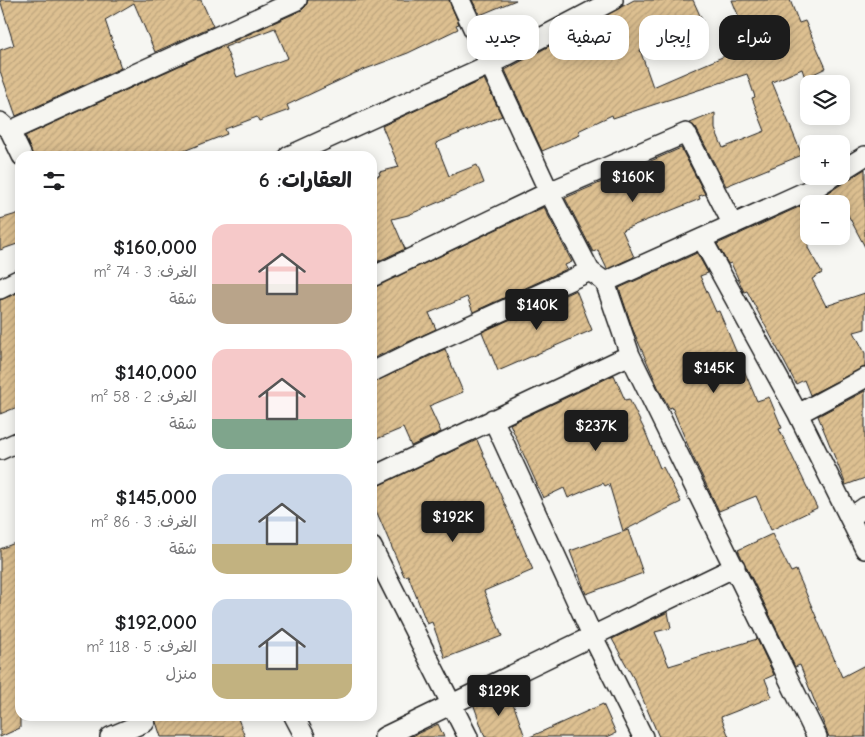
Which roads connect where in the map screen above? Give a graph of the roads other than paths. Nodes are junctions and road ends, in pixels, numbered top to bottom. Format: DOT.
graph roads {
  1 [pos="296,0"];
  2 [pos="460,0"];
  3 [pos="613,0"];
  4 [pos="491,64"];
  5 [pos="5,126"];
  6 [pos="19,151"];
  7 [pos="300,151"];
  8 [pos="865,156"];
  9 [pos="850,165"];
  10 [pos="820,185"];
  11 [pos="549,192"];
  12 [pos="733,225"];
  13 [pos="702,239"];
  14 [pos="377,275"];
  15 [pos="598,276"];
  16 [pos="15,282"];
  17 [pos="0,289"];
  18 [pos="630,355"];
  19 [pos="377,370"];
  20 [pos="865,378"];
  21 [pos="798,414"];
  22 [pos="493,419"];
  23 [pos="15,443"];
  24 [pos="0,450"];
  25 [pos="377,475"];
  26 [pos="858,512"];
  27 [pos="865,549"];
  28 [pos="377,557"];
  29 [pos="735,568"];
  30 [pos="593,637"];
  31 [pos="453,705"];
  32 [pos="297,721"];
  33 [pos="146,725"];
  34 [pos="110,737"];
  35 [pos="305,737"];
  36 [pos="384,737"];
  37 [pos="468,737"];
  38 [pos="643,737"];
  39 [pos="817,737"];
  1 -- 5 [label="street"];
  2 -- 4 [label="street"];
  3 -- 4 [label="street"];
  4 -- 7 [label="street"];
  4 -- 11 [label="street"];
  5 -- 6 [label="street"];
  8 -- 9 [label="street"];
  10 -- 12 [label="street"];
  11 -- 12 [label="street"];
  11 -- 14 [label="street"];
  11 -- 15 [label="street"];
  12 -- 13 [label="street"];
  13 -- 15 [label="street"];
  13 -- 21 [label="street"];
  15 -- 18 [label="street"];
  15 -- 19 [label="street"];
  16 -- 17 [label="street"];
  18 -- 22 [label="street"];
  18 -- 29 [label="street"];
  20 -- 21 [label="street"];
  21 -- 26 [label="street"];
  22 -- 25 [label="street"];
  22 -- 30 [label="street"];
  23 -- 24 [label="street"];
  26 -- 27 [label="street"];
  28 -- 31 [label="street"];
  29 -- 30 [label="street"];
  29 -- 39 [label="street"];
  30 -- 31 [label="street"];
  30 -- 38 [label="street"];
  31 -- 36 [label="street"];
  31 -- 37 [label="street"];
  32 -- 35 [label="street"];
  33 -- 34 [label="street"];
}
